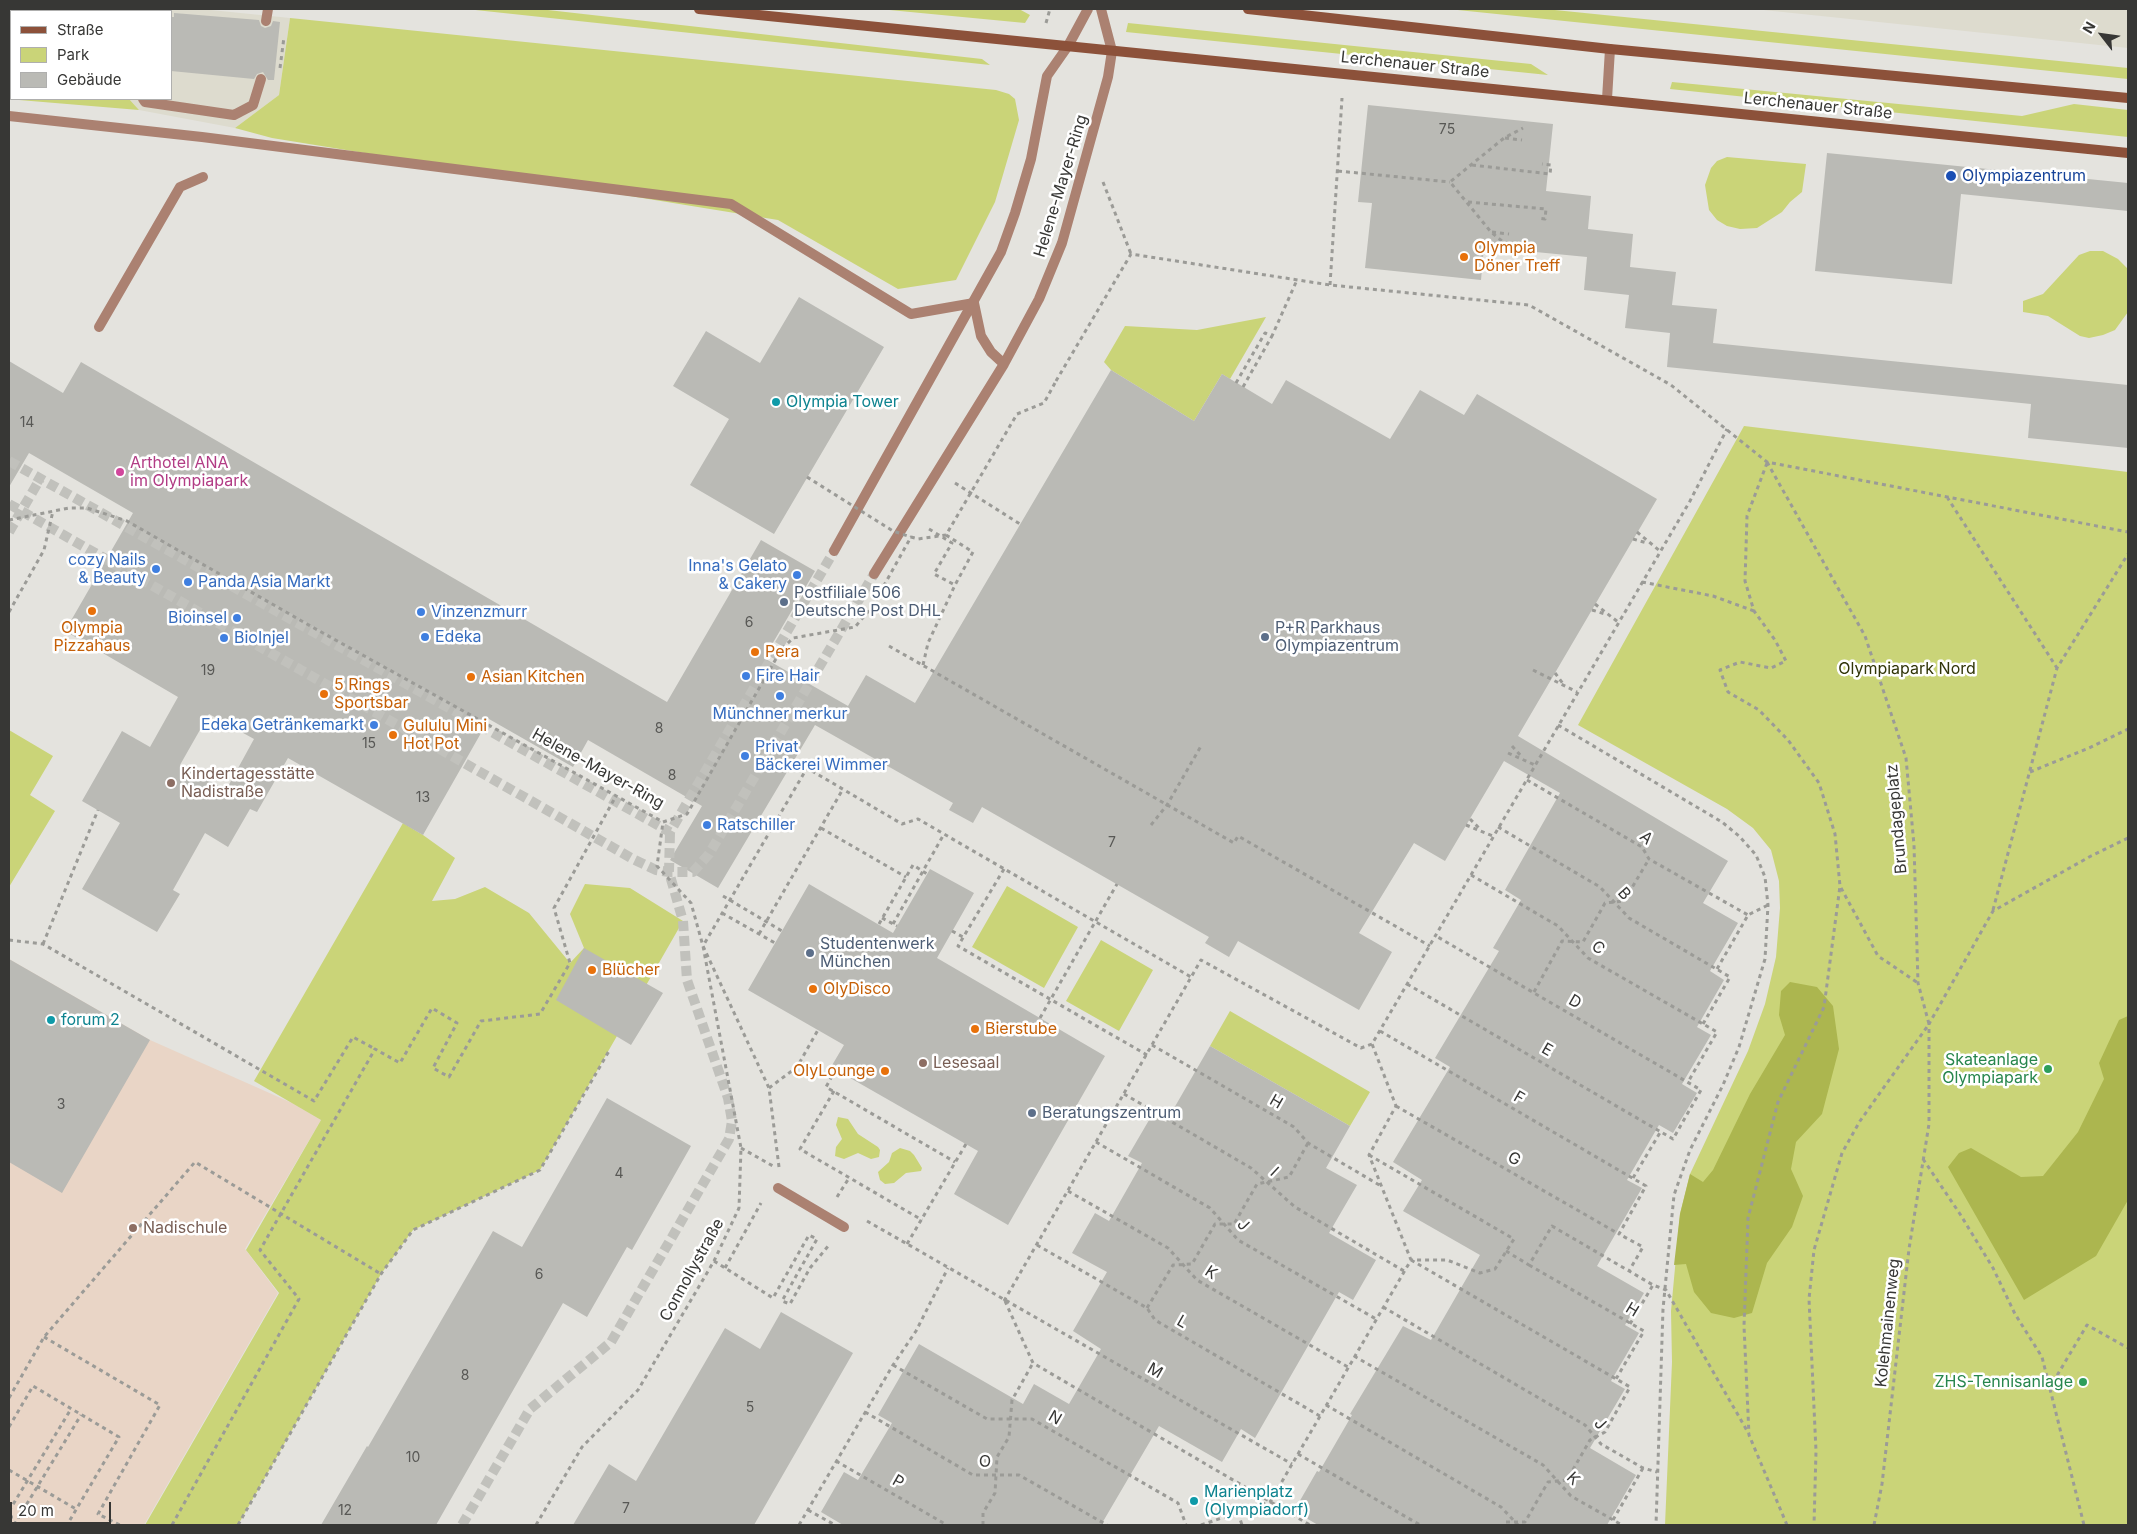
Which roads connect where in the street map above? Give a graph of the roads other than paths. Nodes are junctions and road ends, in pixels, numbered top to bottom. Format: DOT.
graph roads {
  1 [pos="268,9"];
  2 [pos="699,9"];
  3 [pos="1088,9"];
  4 [pos="1101,9"];
  5 [pos="1248,9"];
  6 [pos="266,21"];
  7 [pos="1068,46"];
  8 [pos="1610,49"];
  9 [pos="1112,51"];
  10 [pos="261,79"];
  11 [pos="2128,98"];
  12 [pos="1607,99"];
  13 [pos="144,100"];
  14 [pos="9,116"];
  15 [pos="2128,153"];
  16 [pos="203,177"];
  17 [pos="974,303"];
  18 [pos="99,326"];
  19 [pos="1004,364"];
  20 [pos="834,551"];
  21 [pos="874,574"];
  22 [pos="778,1188"];
  23 [pos="844,1227"];
  1 -- 6 [label="street"];
  2 -- 7 [label="main road, Lerchenauer Straße"];
  3 -- 7 [label="street"];
  4 -- 9 [label="street, Helene-Mayer-Ring"];
  5 -- 8 [label="main road"];
  7 -- 9 [label="main road, Lerchenauer Straße"];
  7 -- 17 [label="street"];
  8 -- 11 [label="main road"];
  8 -- 12 [label="street"];
  9 -- 12 [label="main road, Lerchenauer Straße"];
  9 -- 19 [label="street, Helene-Mayer-Ring"];
  10 -- 13 [label="street"];
  12 -- 15 [label="main road, Lerchenauer Straße"];
  14 -- 17 [label="street"];
  16 -- 18 [label="street"];
  17 -- 19 [label="street"];
  17 -- 20 [label="street"];
  19 -- 21 [label="street, Helene-Mayer-Ring"];
  22 -- 23 [label="street"];
}
